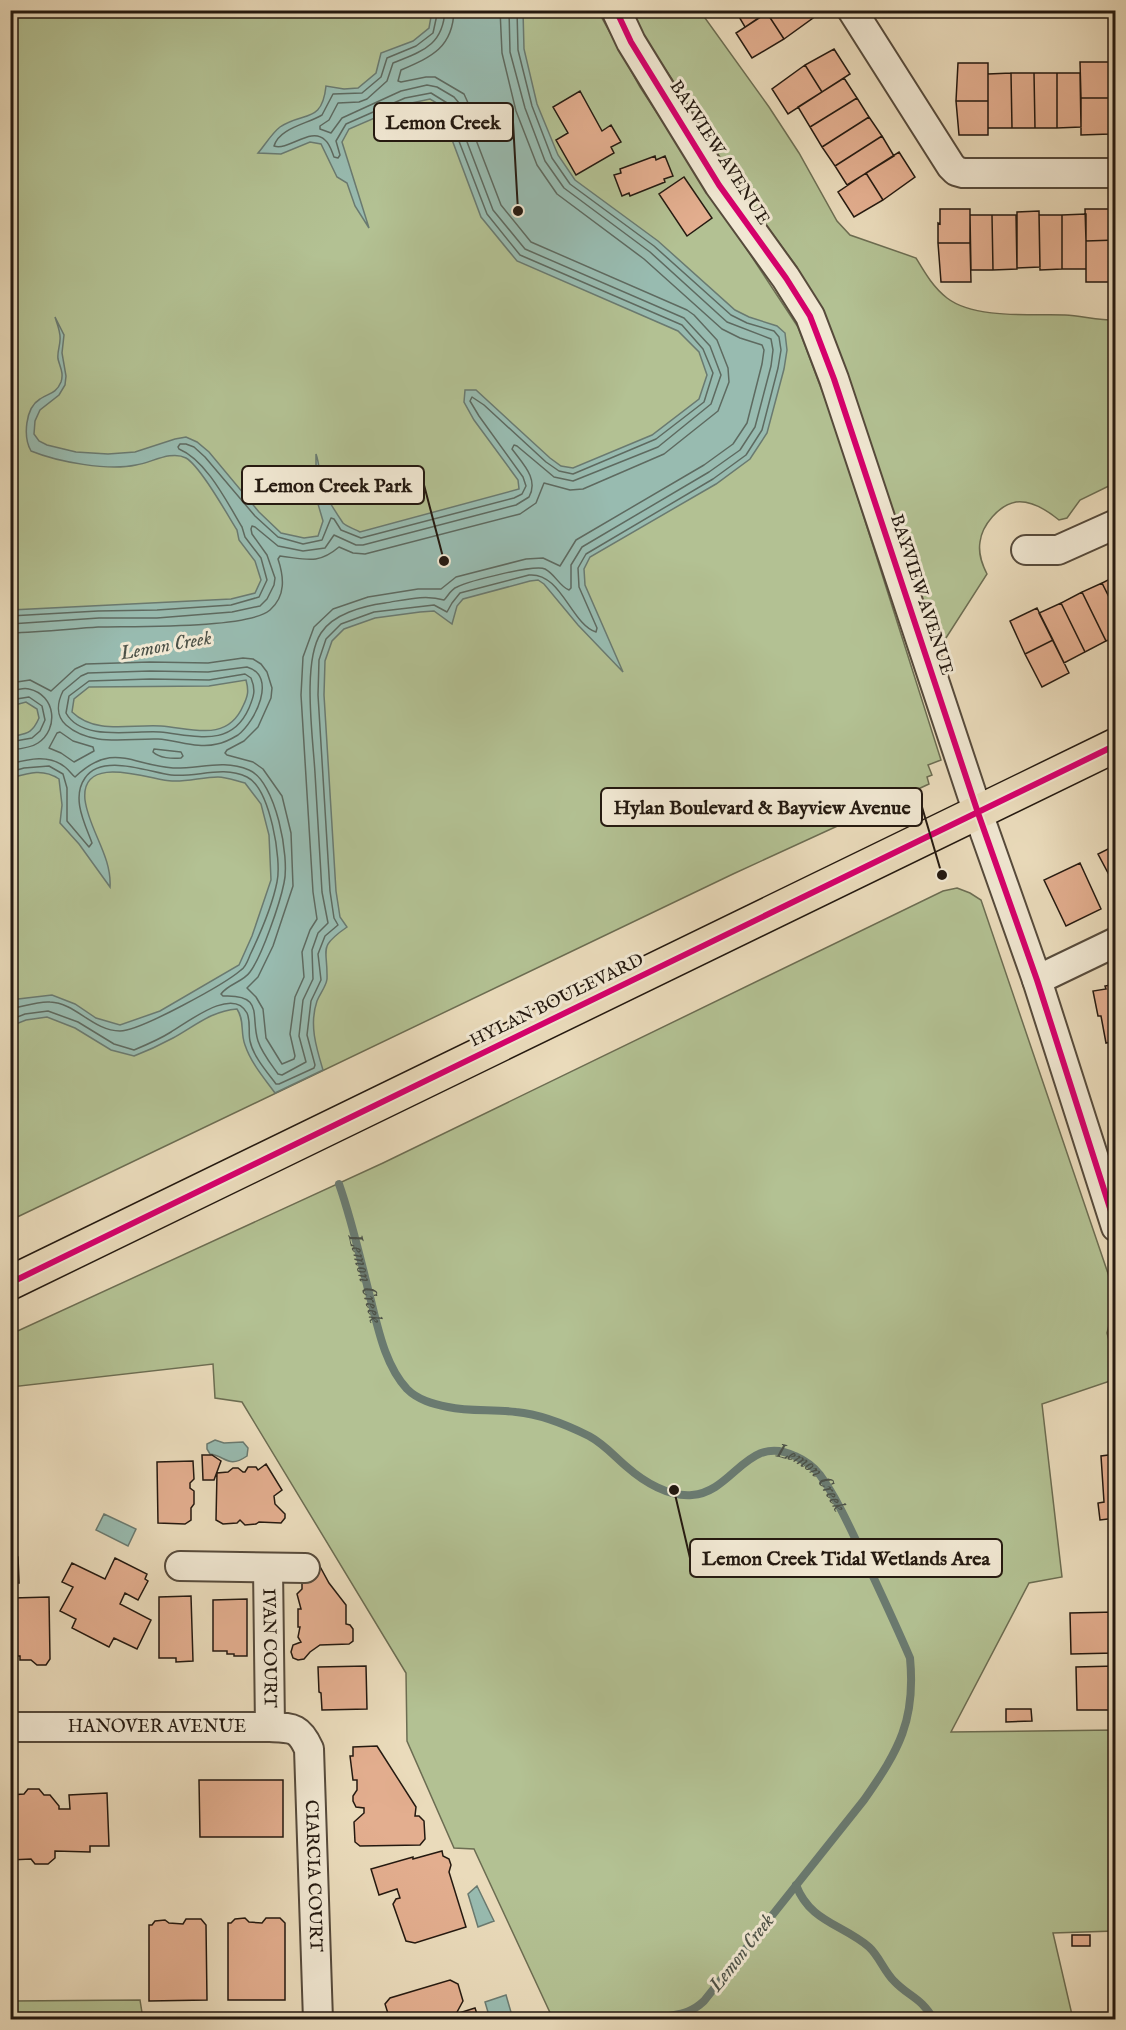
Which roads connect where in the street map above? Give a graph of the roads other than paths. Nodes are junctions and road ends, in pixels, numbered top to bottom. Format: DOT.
graph roads {
  1 [pos="616,10"];
  2 [pos="852,10"];
  3 [pos="1116,173"];
  4 [pos="1116,524"];
  5 [pos="1026,550"];
  6 [pos="1116,745"];
  7 [pos="978,813"];
  8 [pos="1116,942"];
  9 [pos="1037,980"];
  10 [pos="1116,1227"];
  11 [pos="10,1283"];
  12 [pos="180,1566"];
  13 [pos="268,1568"];
  14 [pos="305,1568"];
  15 [pos="270,1726"];
  16 [pos="10,1727"];
  17 [pos="303,1736"];
  18 [pos="318,2019"];
  1 -- 7 [label="street, BAYVIEW AVENUE"];
  2 -- 3 [label="street"];
  4 -- 5 [label="street"];
  6 -- 7 [label="main road, HYLAN BOULEVARD"];
  7 -- 9 [label="street, BAYVIEW AVENUE"];
  7 -- 11 [label="main road, HYLAN BOULEVARD"];
  8 -- 9 [label="street"];
  9 -- 10 [label="street, BAYVIEW AVENUE"];
  12 -- 13 [label="street, IVAN COURT"];
  13 -- 14 [label="street, IVAN COURT"];
  13 -- 15 [label="street, IVAN COURT"];
  15 -- 16 [label="street, HANOVER AVENUE"];
  15 -- 17 [label="street, HANOVER AVENUE"];
  17 -- 18 [label="street, CIARCIA COURT"];
}
